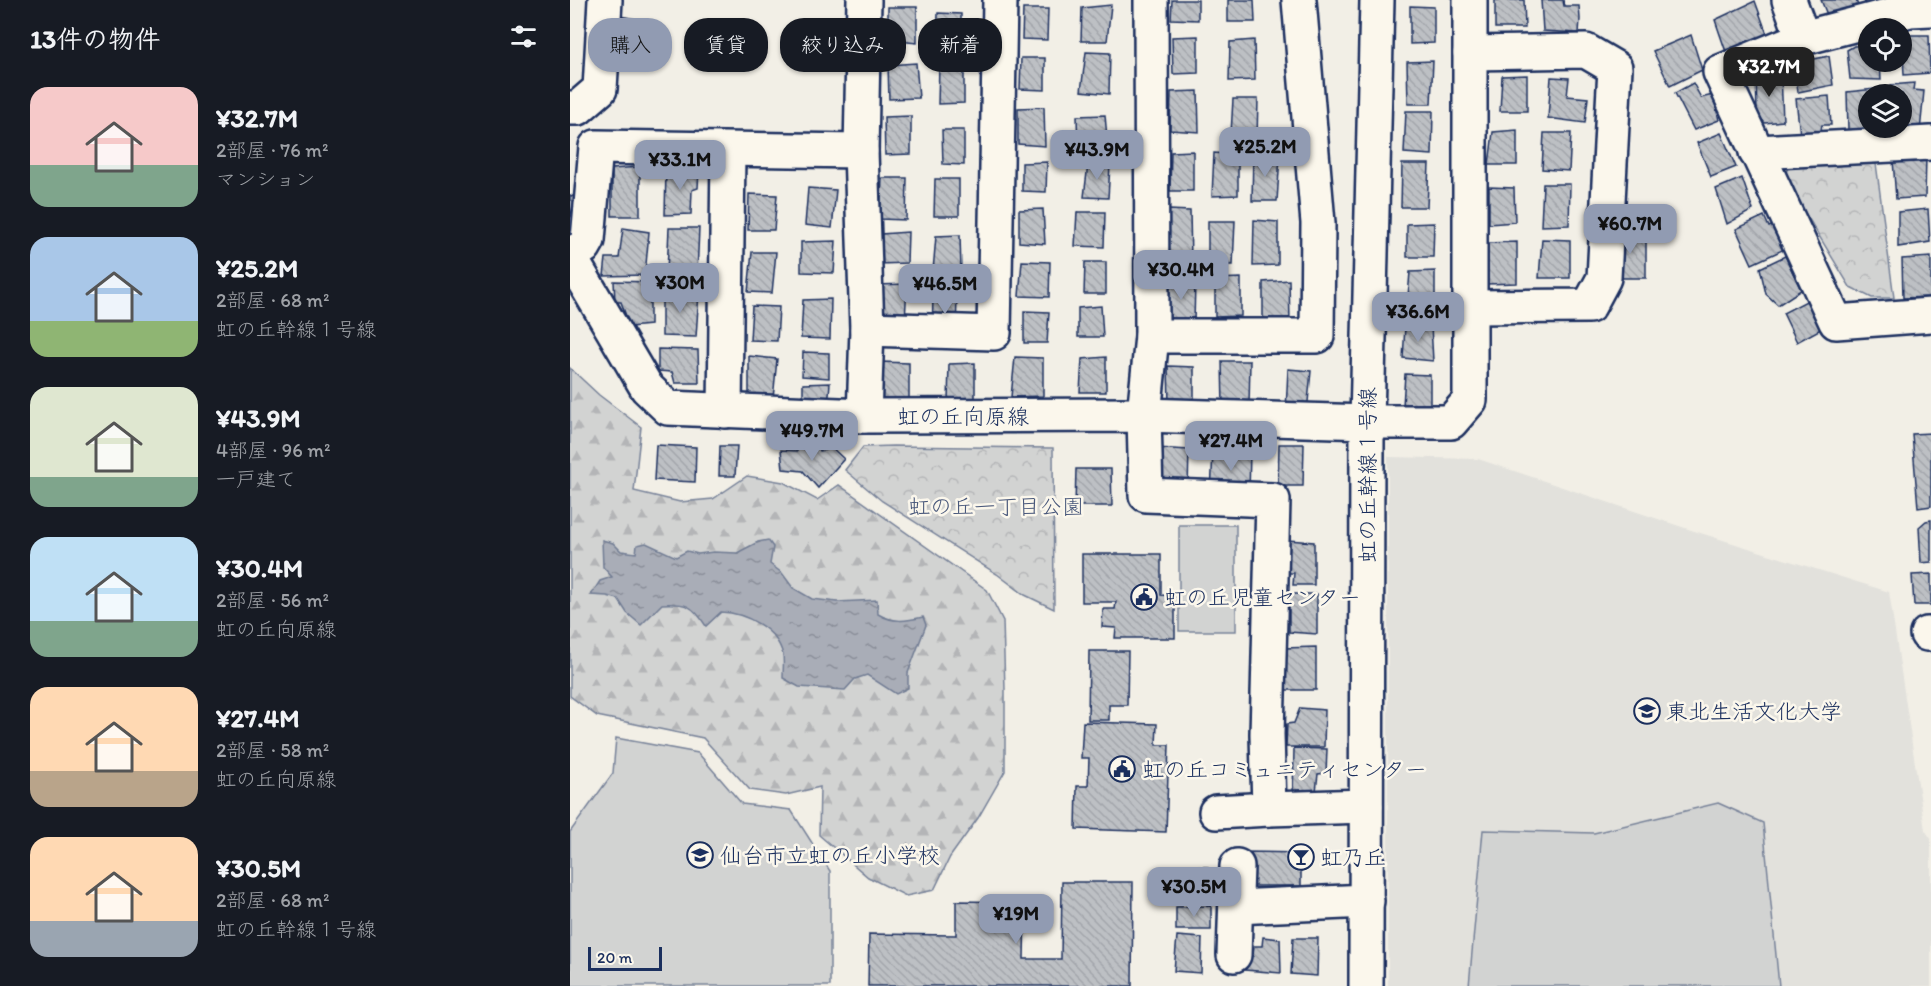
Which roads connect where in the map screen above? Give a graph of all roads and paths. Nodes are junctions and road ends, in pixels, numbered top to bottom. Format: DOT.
graph roads {
  1 [pos="605,0"];
  2 [pos="864,0"];
  3 [pos="1000,0"];
  4 [pos="1151,0"];
  5 [pos="1299,0"];
  6 [pos="1377,0"];
  7 [pos="1470,0"];
  8 [pos="1789,0"];
  9 [pos="1931,9"];
  10 [pos="1803,38"];
  11 [pos="1470,53"];
  12 [pos="570,108"];
  13 [pos="1931,143"];
  14 [pos="728,150"];
  15 [pos="861,151"];
  16 [pos="1756,152"];
  17 [pos="570,255"];
  18 [pos="1470,307"];
  19 [pos="1931,315"];
  20 [pos="867,329"];
  21 [pos="1152,336"];
  22 [pos="725,411"];
  23 [pos="1144,415"];
  24 [pos="864,416"];
  25 [pos="1367,422"];
  26 [pos="1366,806"];
  27 [pos="1269,809"];
  28 [pos="1216,812"];
  29 [pos="1236,866"];
  30 [pos="1367,901"];
  31 [pos="1236,907"];
  32 [pos="1234,955"];
  33 [pos="1366,986"];
  1 -- 12 [label="street"];
  2 -- 15 [label="street"];
  3 -- 20 [label="street"];
  4 -- 21 [label="street"];
  5 -- 21 [label="street"];
  6 -- 25 [label="street, 虹の丘幹線１号線"];
  7 -- 11 [label="street, 虹の丘向原線"];
  8 -- 10 [label="street"];
  9 -- 10 [label="street"];
  10 -- 16 [label="street"];
  11 -- 18 [label="street, 虹の丘向原線"];
  11 -- 18 [label="street"];
  13 -- 16 [label="street"];
  14 -- 15 [label="street"];
  14 -- 17 [label="street"];
  14 -- 22 [label="street"];
  15 -- 20 [label="street"];
  16 -- 19 [label="street"];
  17 -- 22 [label="street, 虹の丘向原線"];
  18 -- 25 [label="street, 虹の丘向原線"];
  20 -- 24 [label="street"];
  21 -- 23 [label="street"];
  22 -- 24 [label="street, 虹の丘向原線"];
  23 -- 24 [label="street, 虹の丘向原線"];
  23 -- 25 [label="street, 虹の丘向原線"];
  23 -- 27 [label="street"];
  25 -- 26 [label="street, 虹の丘幹線１号線"];
  26 -- 27 [label="street"];
  26 -- 30 [label="street, 虹の丘幹線１号線"];
  27 -- 28 [label="street"];
  29 -- 31 [label="street"];
  30 -- 31 [label="street"];
  30 -- 33 [label="street, 虹の丘幹線１号線"];
  31 -- 32 [label="street"];
}
